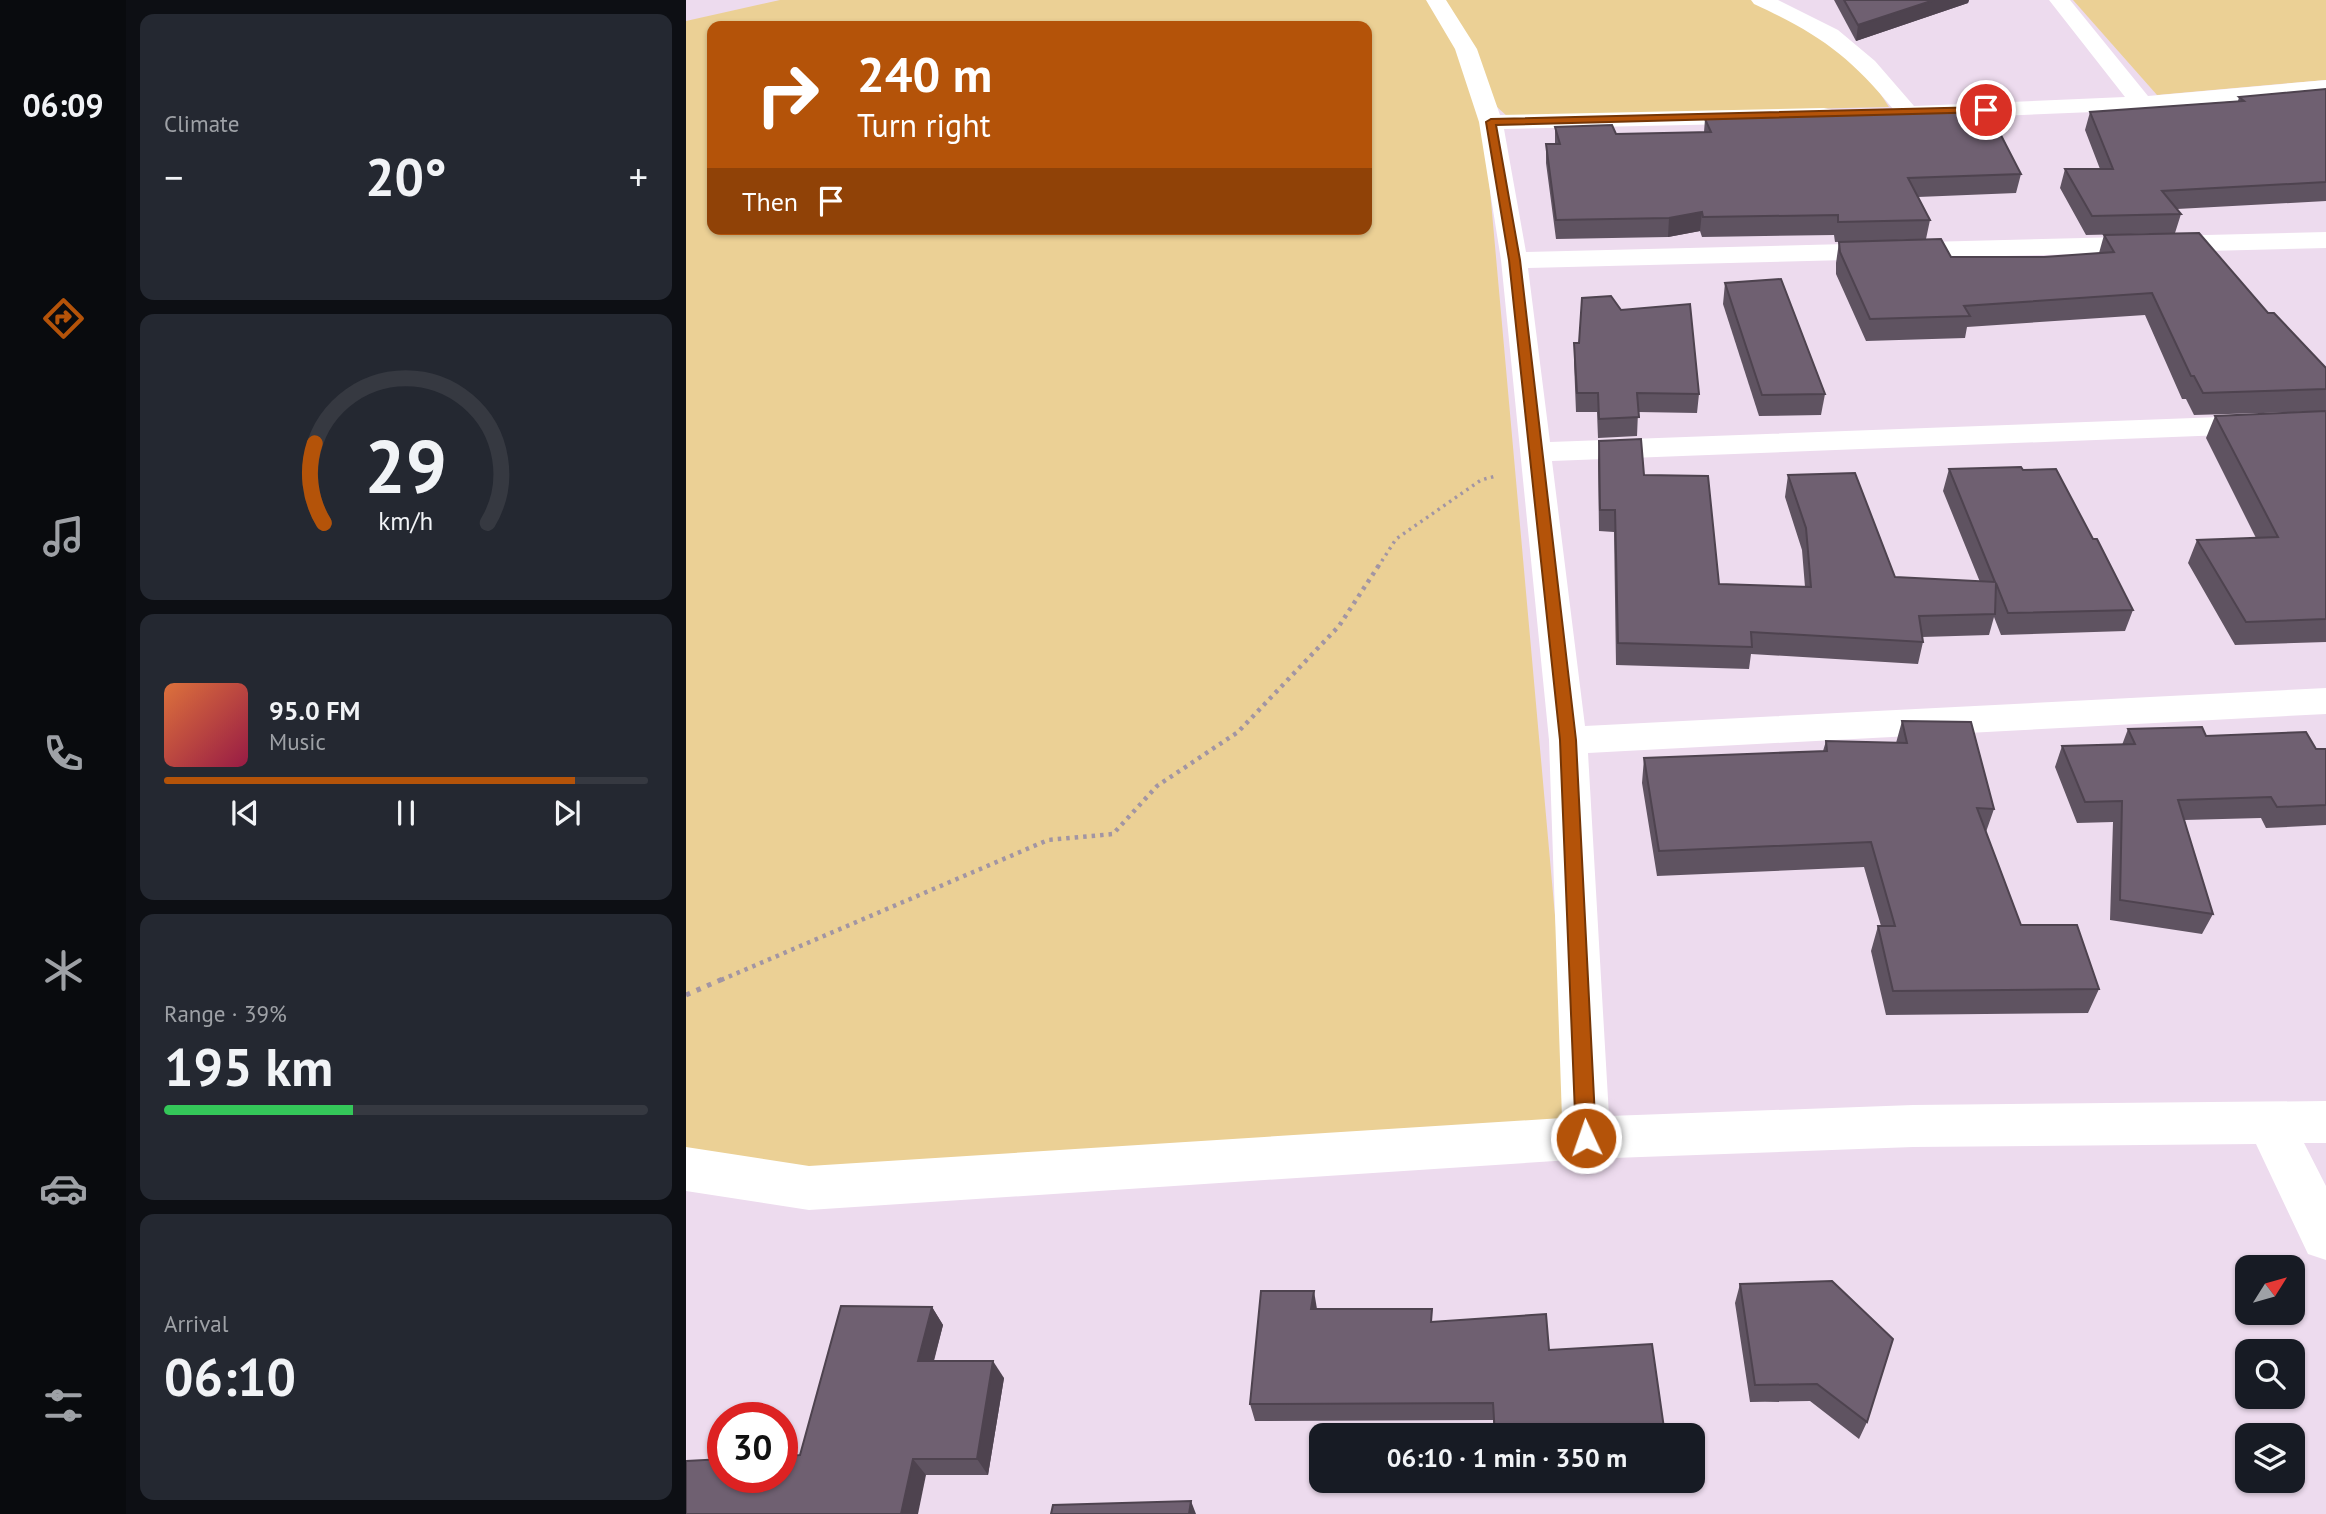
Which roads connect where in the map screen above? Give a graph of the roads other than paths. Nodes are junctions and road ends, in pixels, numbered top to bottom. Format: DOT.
graph roads {
  1 [pos="1436,0"];
  2 [pos="1761,0"];
  3 [pos="2059,0"];
  4 [pos="2326,87"];
  5 [pos="2142,103"];
  6 [pos="1880,114"];
  7 [pos="1491,122"];
  8 [pos="2326,240"];
  9 [pos="1514,260"];
  10 [pos="2326,422"];
  11 [pos="1536,459"];
  12 [pos="2326,701"];
  13 [pos="1568,740"];
  14 [pos="2326,1122"];
  15 [pos="2270,1124"];
  16 [pos="1586,1138"];
  17 [pos="686,1169"];
  18 [pos="2326,1237"];
  1 -- 7 [label="street"];
  2 -- 6 [label="street"];
  3 -- 5 [label="street"];
  4 -- 5 [label="street"];
  5 -- 6 [label="street"];
  6 -- 7 [label="street"];
  7 -- 9 [label="street"];
  8 -- 9 [label="street"];
  9 -- 11 [label="street"];
  10 -- 11 [label="street"];
  11 -- 13 [label="street"];
  12 -- 13 [label="street"];
  13 -- 16 [label="street"];
  14 -- 15 [label="street"];
  15 -- 16 [label="street"];
  15 -- 18 [label="street"];
  16 -- 17 [label="street"];
}
